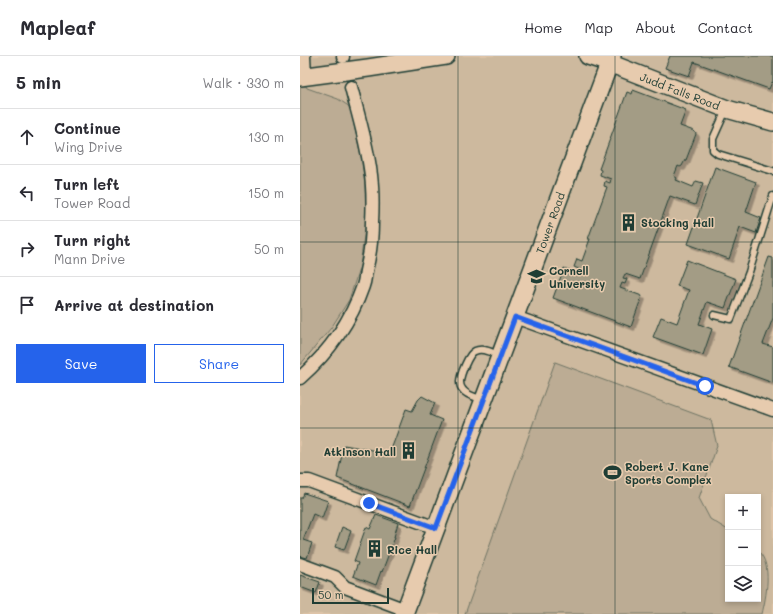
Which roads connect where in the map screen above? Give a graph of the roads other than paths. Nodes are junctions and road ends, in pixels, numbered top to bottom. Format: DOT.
graph roads {
  1 [pos="304,56"];
  2 [pos="446,56"];
  3 [pos="588,56"];
  4 [pos="610,60"];
  5 [pos="303,76"];
  6 [pos="351,87"];
  7 [pos="727,109"];
  8 [pos="773,122"];
  9 [pos="773,170"];
  10 [pos="773,196"];
  11 [pos="714,315"];
  12 [pos="515,317"];
  13 [pos="501,356"];
  14 [pos="300,378"];
  15 [pos="484,400"];
  16 [pos="773,410"];
  17 [pos="300,481"];
  18 [pos="436,528"];
  19 [pos="300,564"];
  20 [pos="405,612"];
  1 -- 5 [label="street"];
  2 -- 5 [label="street"];
  3 -- 4 [label="street, Judd Falls Road"];
  4 -- 7 [label="street, Judd Falls Road"];
  4 -- 12 [label="street, Tower Road"];
  6 -- 14 [label="street"];
  7 -- 8 [label="street, Judd Falls Road"];
  7 -- 9 [label="lane"];
  10 -- 11 [label="lane"];
  12 -- 13 [label="street, Tower Road"];
  12 -- 16 [label="street"];
  13 -- 15 [label="street, Tower Road"];
  13 -- 15 [label="lane"];
  15 -- 18 [label="street, Tower Road"];
  17 -- 18 [label="street"];
  18 -- 20 [label="street, Tower Road"];
  19 -- 20 [label="street"];
}
